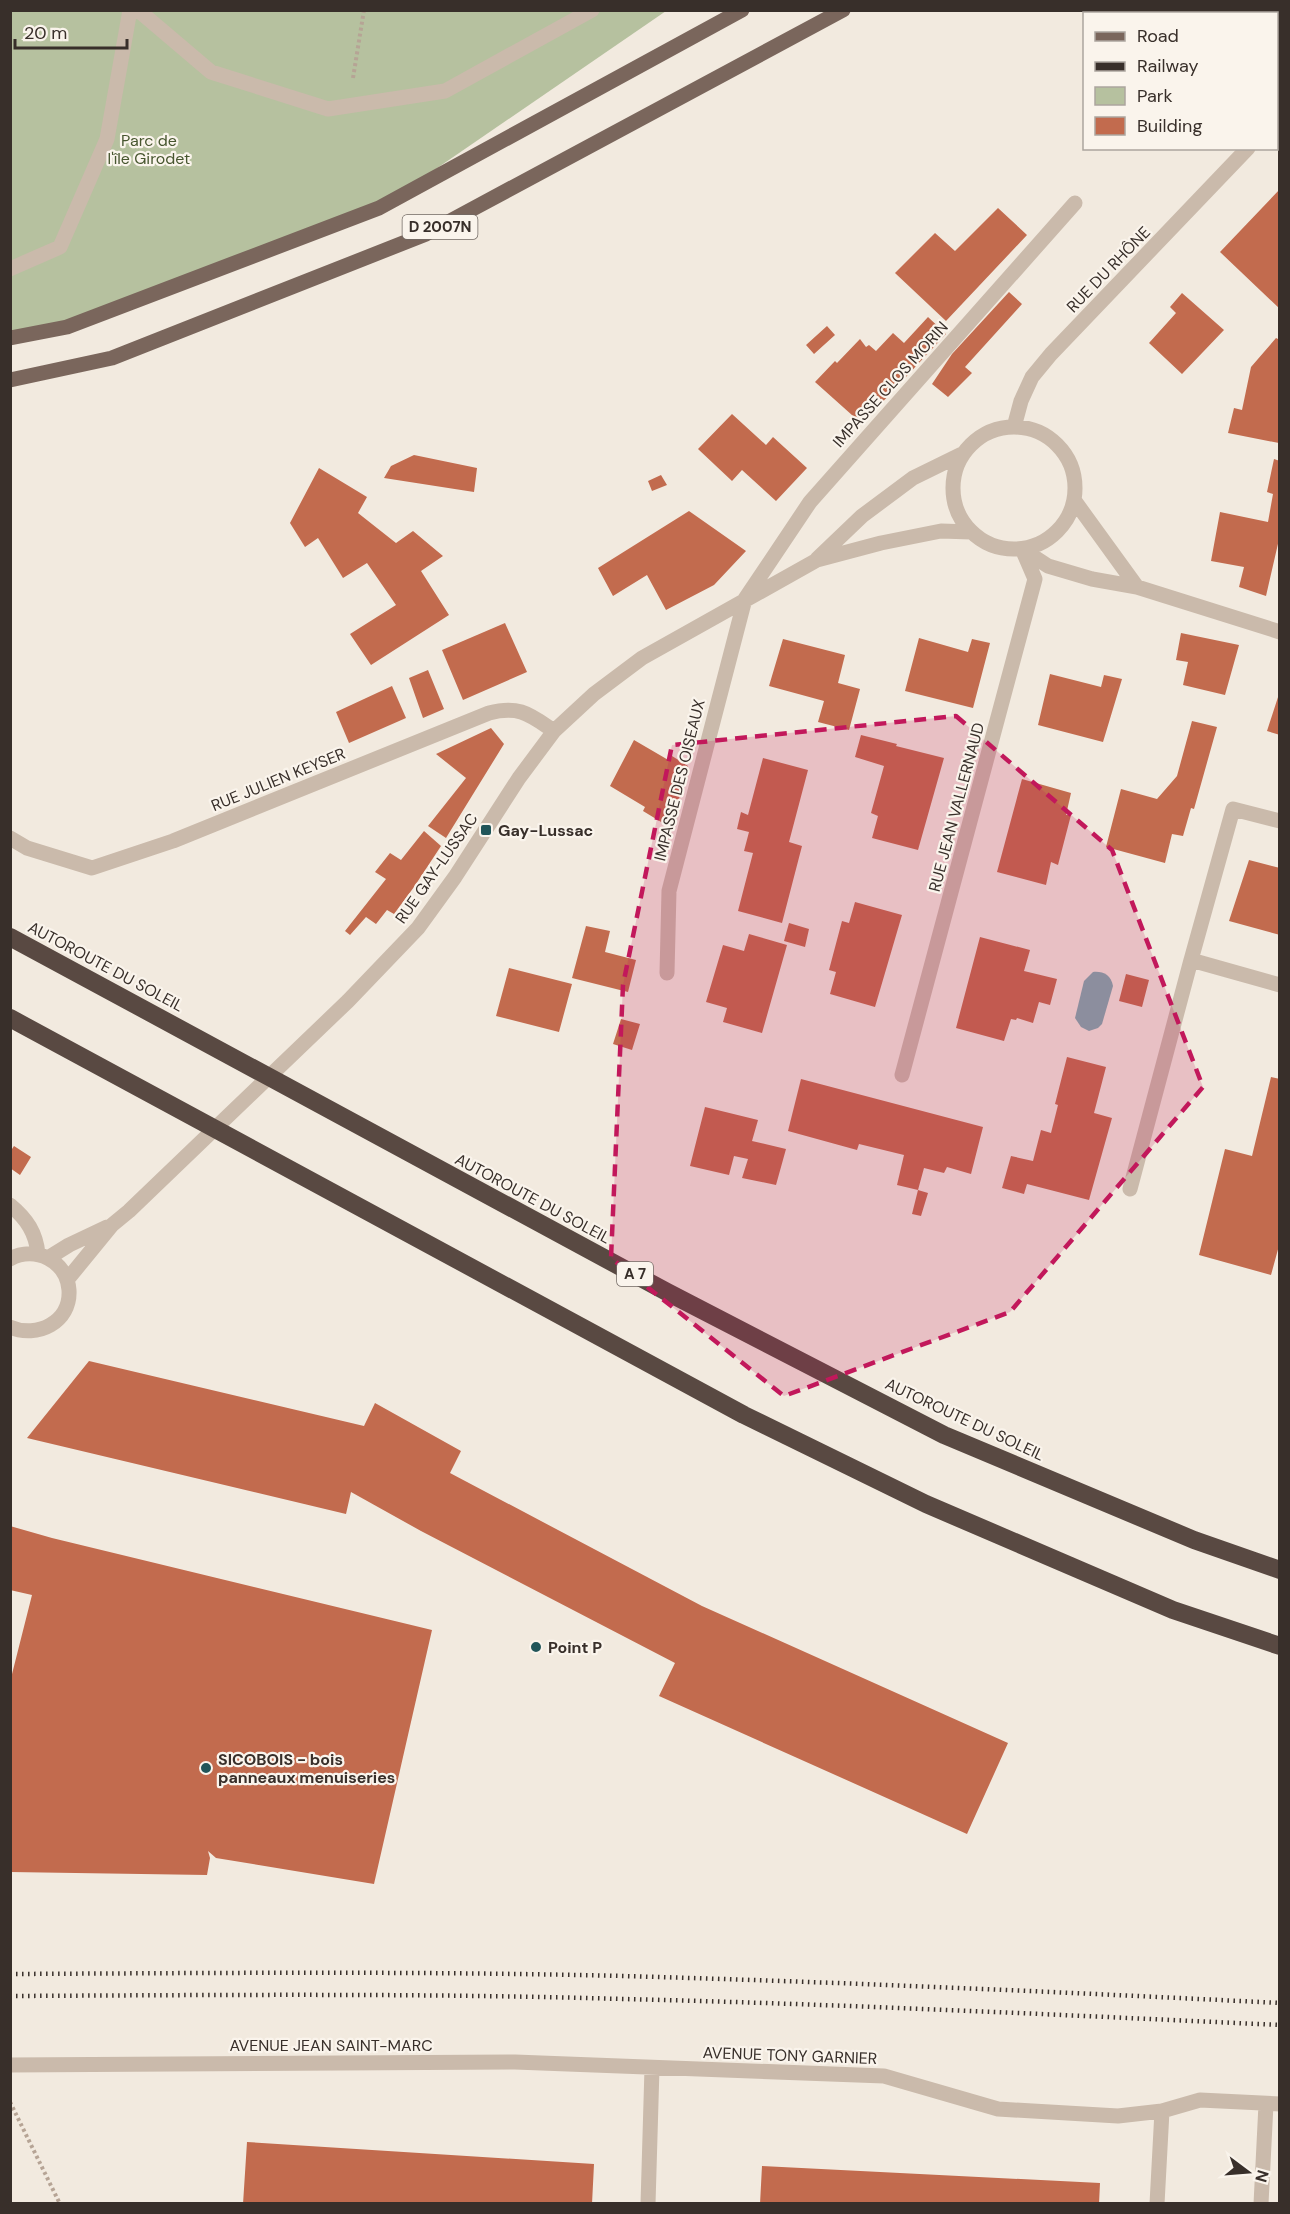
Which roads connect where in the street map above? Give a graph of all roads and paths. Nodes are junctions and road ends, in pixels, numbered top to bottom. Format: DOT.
graph roads {
  1 [pos="130,10"];
  2 [pos="138,10"];
  3 [pos="363,10"];
  4 [pos="592,10"];
  5 [pos="741,10"];
  6 [pos="843,10"];
  7 [pos="349,106"];
  8 [pos="1246,150"];
  9 [pos="1075,203"];
  10 [pos="10,269"];
  11 [pos="10,338"];
  12 [pos="10,380"];
  13 [pos="1014,427"];
  14 [pos="964,453"];
  15 [pos="1074,500"];
  16 [pos="971,532"];
  17 [pos="1022,549"];
  18 [pos="817,560"];
  19 [pos="1137,587"];
  20 [pos="745,599"];
  21 [pos="1280,632"];
  22 [pos="554,731"];
  23 [pos="1280,821"];
  24 [pos="10,838"];
  25 [pos="10,937"];
  26 [pos="1191,960"];
  27 [pos="667,973"];
  28 [pos="1280,984"];
  29 [pos="10,1018"];
  30 [pos="902,1075"];
  31 [pos="1130,1189"];
  32 [pos="10,1205"];
  33 [pos="112,1225"];
  34 [pos="43,1256"];
  35 [pos="10,1259"];
  36 [pos="67,1280"];
  37 [pos="13,1330"];
  38 [pos="10,1345"];
  39 [pos="1280,1570"];
  40 [pos="1280,1646"];
  41 [pos="10,2065"];
  42 [pos="652,2068"];
  43 [pos="10,2103"];
  44 [pos="1273,2104"];
  45 [pos="1162,2111"];
  46 [pos="60,2204"];
  47 [pos="648,2204"];
  48 [pos="1157,2204"];
  49 [pos="1261,2204"];
  1 -- 10 [label="street"];
  2 -- 7 [label="street"];
  3 -- 7 [label="path"];
  4 -- 7 [label="street"];
  5 -- 11 [label="main road, D 2007N"];
  6 -- 12 [label="main road, D 2007N"];
  8 -- 13 [label="street, RUE DU RHÔNE"];
  9 -- 20 [label="street, IMPASSE CLOS MORIN"];
  13 -- 14 [label="street"];
  13 -- 15 [label="street"];
  14 -- 16 [label="street"];
  14 -- 18 [label="street"];
  15 -- 17 [label="street"];
  15 -- 19 [label="street"];
  16 -- 17 [label="street"];
  16 -- 18 [label="street"];
  17 -- 19 [label="street"];
  17 -- 30 [label="street, RUE JEAN VALLERNAUD"];
  18 -- 20 [label="street, RUE GAY-LUSSAC"];
  19 -- 21 [label="street"];
  20 -- 22 [label="street, RUE GAY-LUSSAC"];
  20 -- 27 [label="street, IMPASSE DES OISEAUX"];
  22 -- 24 [label="street, RUE JULIEN KEYSER"];
  22 -- 33 [label="street, RUE GAY-LUSSAC"];
  23 -- 26 [label="street"];
  25 -- 39 [label="highway, AUTOROUTE DU SOLEIL / A 7"];
  26 -- 28 [label="street"];
  26 -- 31 [label="street"];
  29 -- 40 [label="highway"];
  32 -- 34 [label="street"];
  33 -- 34 [label="street, RUE GAY-LUSSAC"];
  33 -- 36 [label="street, RUE GAY-LUSSAC"];
  34 -- 35 [label="street"];
  34 -- 36 [label="street"];
  36 -- 37 [label="street"];
  37 -- 38 [label="street"];
  41 -- 42 [label="street, AVENUE JEAN SAINT-MARC"];
  42 -- 45 [label="street, AVENUE TONY GARNIER"];
  42 -- 47 [label="street"];
  43 -- 46 [label="path"];
  44 -- 45 [label="street, AVENUE TONY GARNIER"];
  44 -- 49 [label="street"];
  45 -- 48 [label="street"];
}
